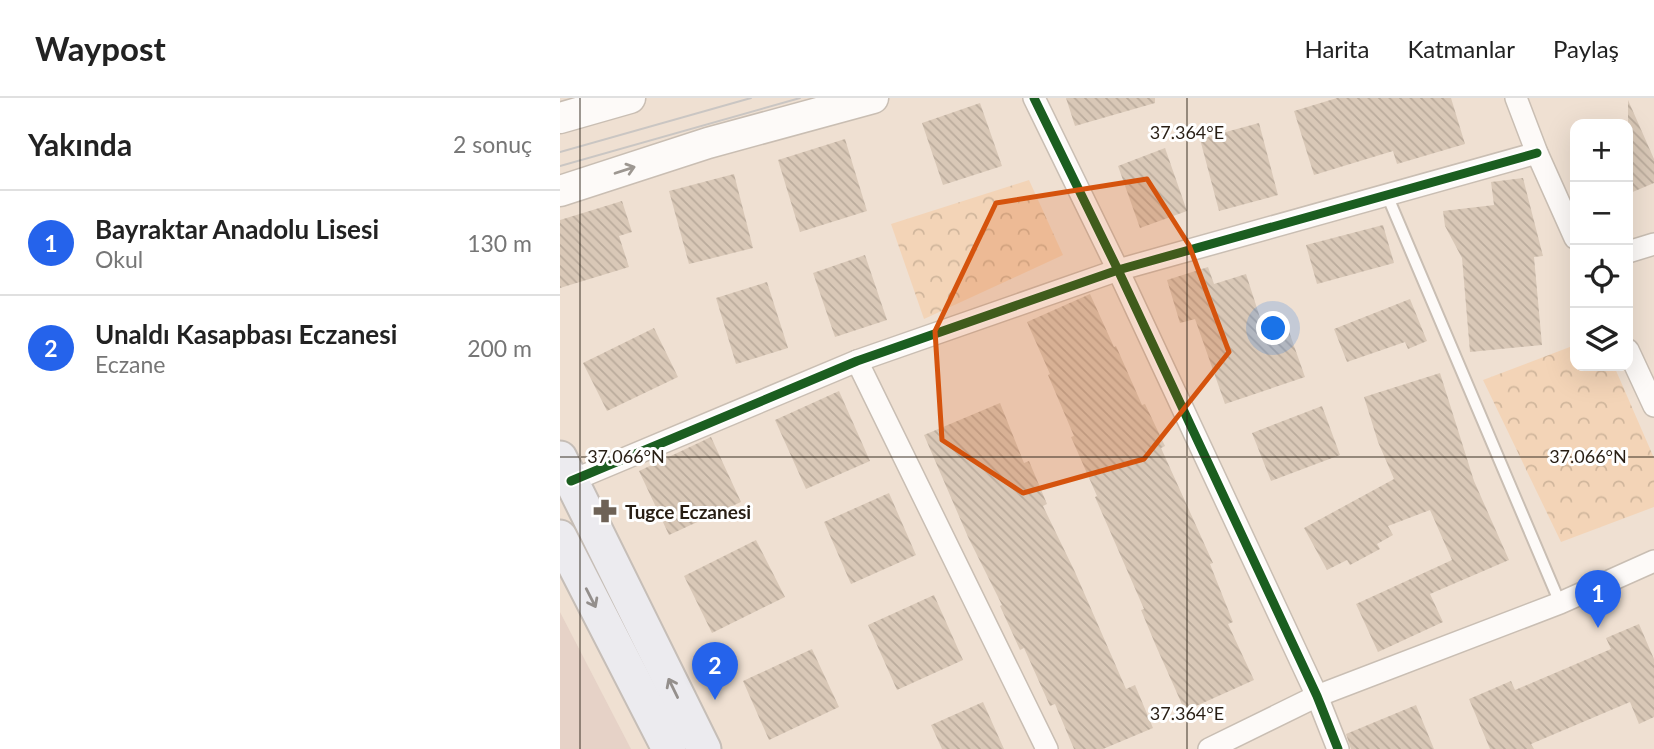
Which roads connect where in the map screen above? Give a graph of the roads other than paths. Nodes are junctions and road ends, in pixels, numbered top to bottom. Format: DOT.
graph roads {
  1 [pos="630,98"];
  2 [pos="873,98"];
  3 [pos="1034,98"];
  4 [pos="1516,98"];
  5 [pos="560,118"];
  6 [pos="1537,153"];
  7 [pos="560,191"];
  8 [pos="1387,195"];
  9 [pos="1570,227"];
  10 [pos="1654,244"];
  11 [pos="1633,250"];
  12 [pos="1118,270"];
  13 [pos="856,361"];
  14 [pos="1633,362"];
  15 [pos="1654,406"];
  16 [pos="565,470"];
  17 [pos="560,537"];
  18 [pos="1654,561"];
  19 [pos="1560,604"];
  20 [pos="1317,696"];
  21 [pos="669,749"];
  22 [pos="704,749"];
  23 [pos="1046,749"];
  24 [pos="1209,749"];
  25 [pos="1338,749"];
  1 -- 5 [label="main road"];
  7 -- 2 [label="main road, one-way"];
  3 -- 12 [label="street"];
  4 -- 6 [label="street"];
  6 -- 8 [label="street"];
  6 -- 9 [label="street"];
  8 -- 12 [label="street"];
  8 -- 19 [label="lane"];
  10 -- 11 [label="street"];
  12 -- 13 [label="street"];
  12 -- 20 [label="street"];
  13 -- 16 [label="street"];
  13 -- 23 [label="street"];
  14 -- 15 [label="street"];
  22 -- 16 [label="main road, one-way"];
  17 -- 21 [label="main road, one-way"];
  18 -- 19 [label="street"];
  19 -- 20 [label="street"];
  20 -- 24 [label="street"];
  20 -- 25 [label="street"];
}
